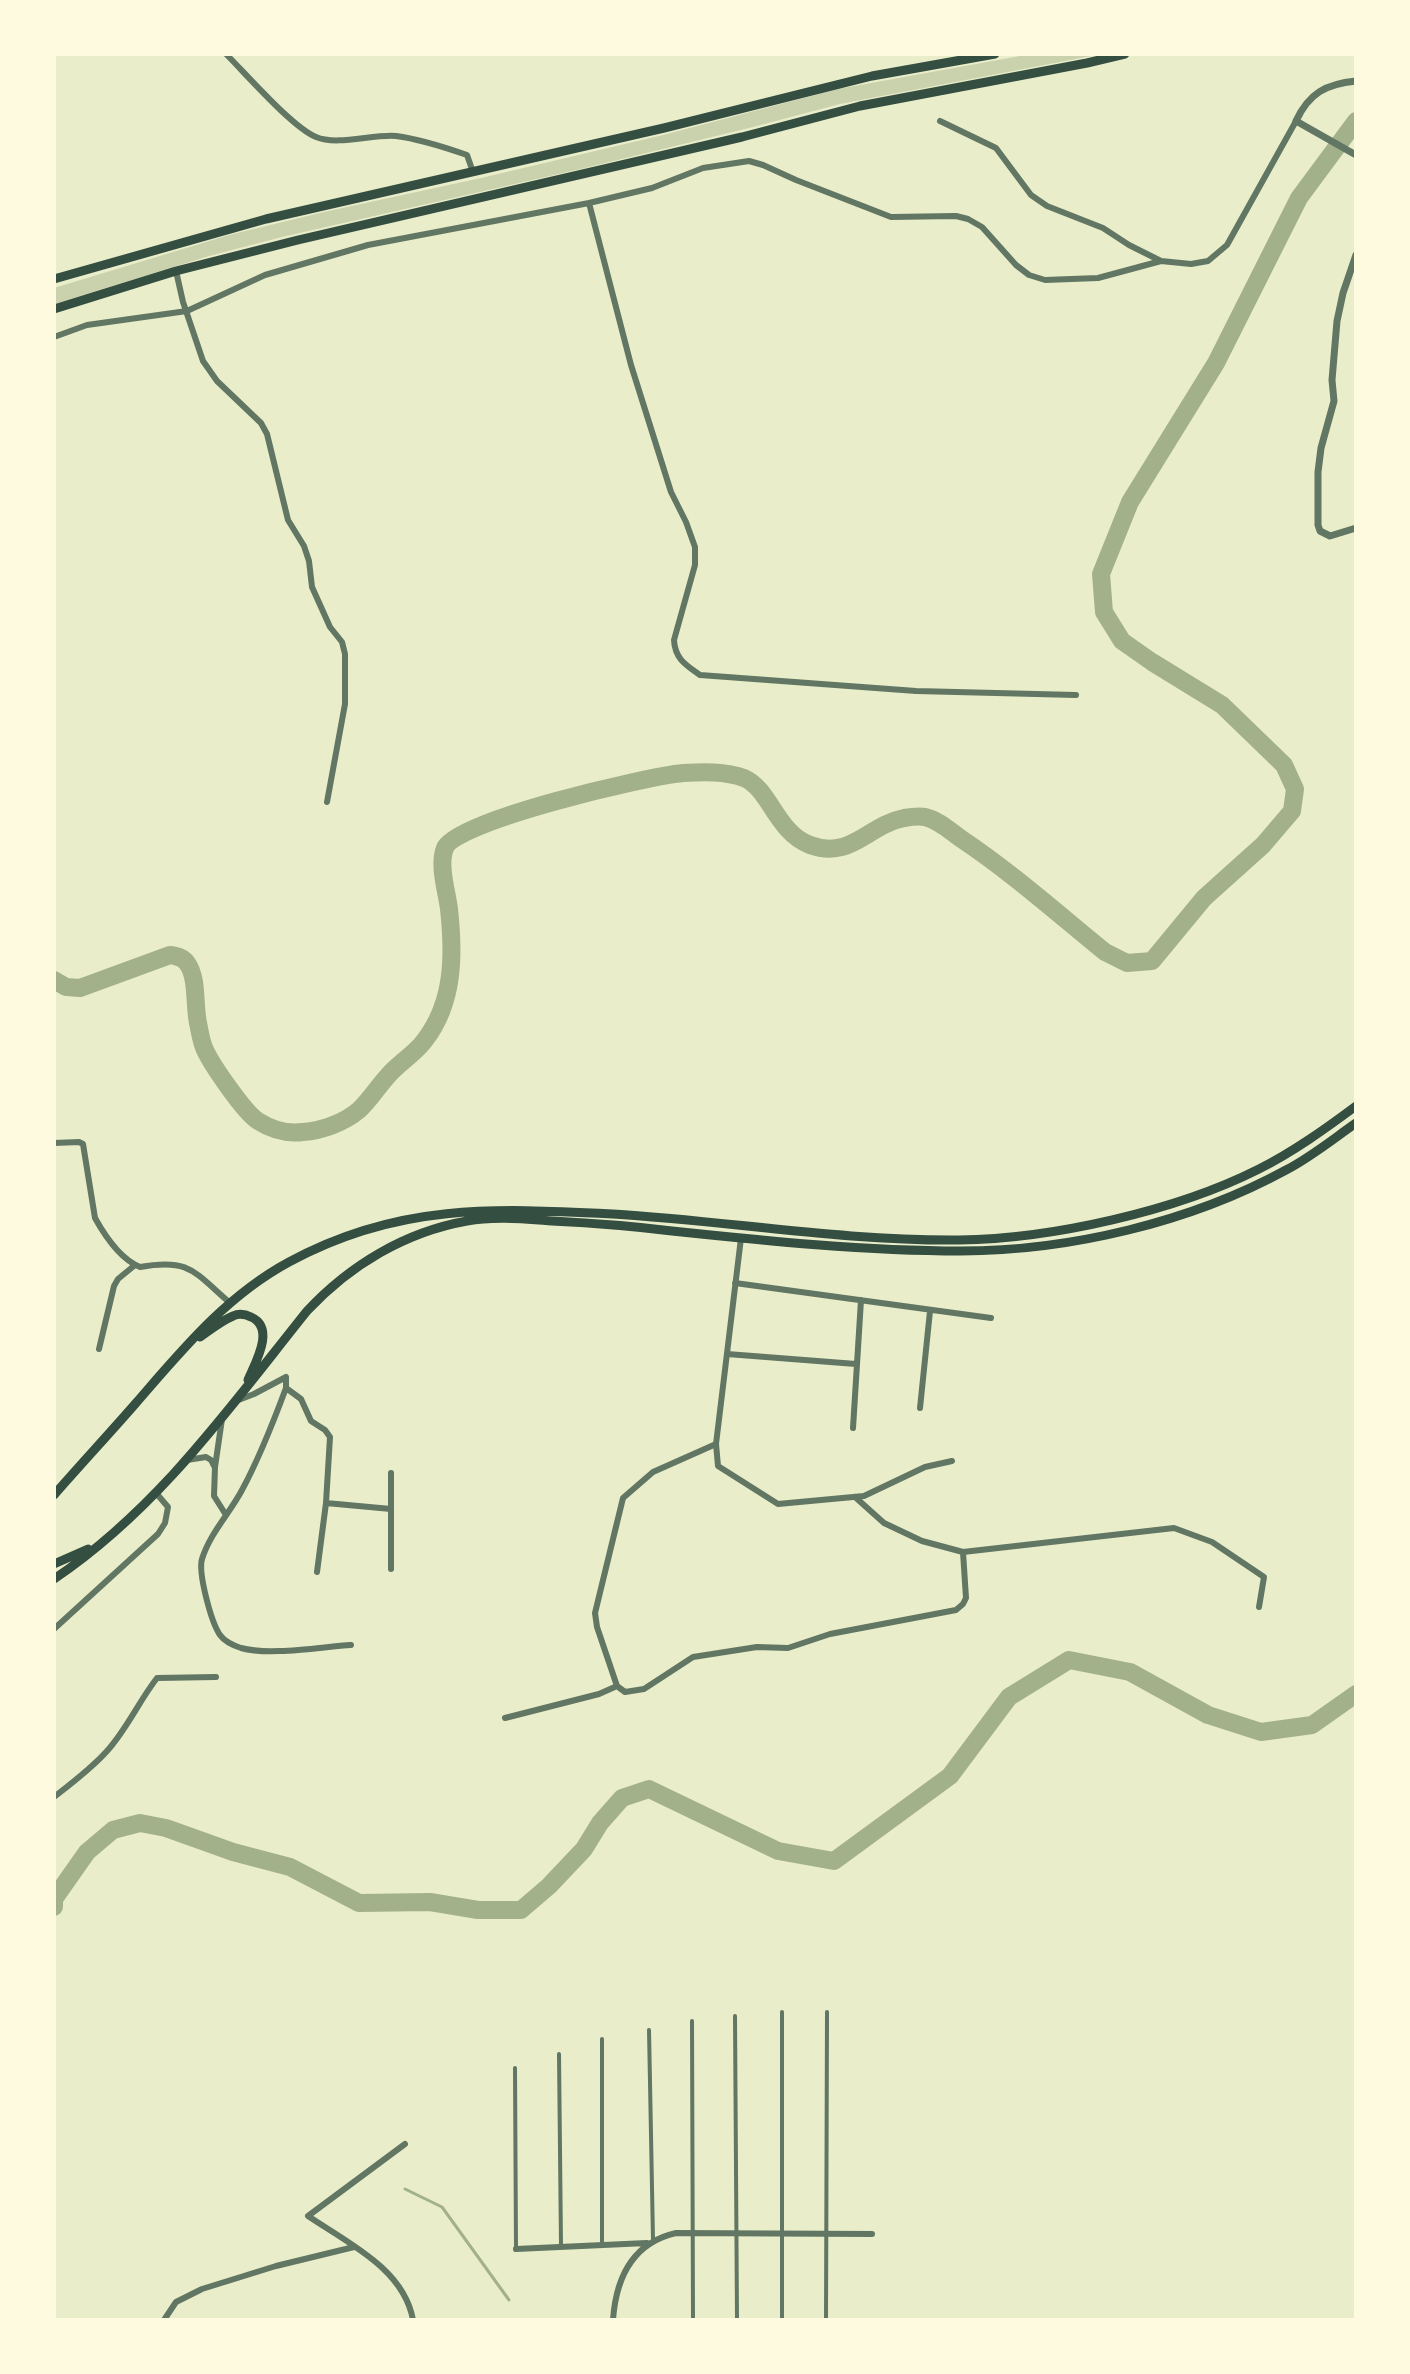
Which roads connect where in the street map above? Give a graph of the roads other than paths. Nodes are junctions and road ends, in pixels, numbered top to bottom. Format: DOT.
graph roads {
  1 [pos="226,54"];
  2 [pos="995,54"];
  3 [pos="1125,54"];
  4 [pos="1356,81"];
  5 [pos="940,121"];
  6 [pos="1296,121"];
  7 [pos="1355,154"];
  8 [pos="473,172"];
  9 [pos="589,203"];
  10 [pos="1356,255"];
  11 [pos="1161,261"];
  12 [pos="176,271"];
  13 [pos="54,279"];
  14 [pos="54,309"];
  15 [pos="187,311"];
  16 [pos="54,337"];
  17 [pos="1356,528"];
  18 [pos="1076,695"];
  19 [pos="327,802"];
  20 [pos="1356,1106"];
  21 [pos="1356,1123"];
  22 [pos="54,1143"];
  23 [pos="741,1238"];
  24 [pos="135,1265"];
  25 [pos="735,1283"];
  26 [pos="861,1300"];
  27 [pos="230,1303"];
  28 [pos="930,1311"];
  29 [pos="991,1318"];
  30 [pos="188,1344"];
  31 [pos="99,1349"];
  32 [pos="727,1354"];
  33 [pos="856,1364"];
  34 [pos="286,1388"];
  35 [pos="243,1390"];
  36 [pos="236,1401"];
  37 [pos="920,1408"];
  38 [pos="222,1418"];
  39 [pos="853,1428"];
  40 [pos="716,1444"];
  41 [pos="187,1460"];
  42 [pos="952,1461"];
  43 [pos="215,1467"];
  44 [pos="391,1473"];
  45 [pos="68,1479"];
  46 [pos="156,1493"];
  47 [pos="54,1495"];
  48 [pos="855,1497"];
  49 [pos="54,1501"];
  50 [pos="326,1503"];
  51 [pos="391,1509"];
  52 [pos="226,1515"];
  53 [pos="102,1543"];
  54 [pos="963,1552"];
  55 [pos="54,1564"];
  56 [pos="391,1569"];
  57 [pos="317,1572"];
  58 [pos="54,1579"];
  59 [pos="1259,1607"];
  60 [pos="54,1629"];
  61 [pos="351,1645"];
  62 [pos="216,1677"];
  63 [pos="617,1686"];
  64 [pos="505,1718"];
  65 [pos="54,1797"];
  66 [pos="782,2012"];
  67 [pos="827,2012"];
  68 [pos="735,2016"];
  69 [pos="692,2021"];
  70 [pos="649,2030"];
  71 [pos="602,2039"];
  72 [pos="559,2054"];
  73 [pos="515,2068"];
  74 [pos="405,2144"];
  75 [pos="692,2233"];
  76 [pos="737,2233"];
  77 [pos="782,2233"];
  78 [pos="827,2233"];
  79 [pos="872,2234"];
  80 [pos="650,2242"];
  81 [pos="602,2245"];
  82 [pos="561,2246"];
  83 [pos="354,2247"];
  84 [pos="516,2249"];
  85 [pos="164,2320"];
  86 [pos="413,2320"];
  87 [pos="613,2320"];
  88 [pos="693,2320"];
  89 [pos="737,2320"];
  90 [pos="782,2320"];
  91 [pos="826,2320"];
  1 -- 8 [label="street"];
  2 -- 8 [label="main road"];
  3 -- 12 [label="main road"];
  4 -- 6 [label="street"];
  5 -- 11 [label="street"];
  6 -- 7 [label="street"];
  6 -- 11 [label="street"];
  8 -- 13 [label="main road"];
  9 -- 11 [label="street"];
  9 -- 15 [label="street"];
  9 -- 18 [label="street"];
  10 -- 17 [label="street"];
  12 -- 14 [label="main road"];
  12 -- 15 [label="street"];
  15 -- 16 [label="street"];
  15 -- 19 [label="street"];
  20 -- 27 [label="main road"];
  21 -- 23 [label="main road"];
  22 -- 24 [label="street"];
  23 -- 25 [label="street"];
  23 -- 35 [label="main road"];
  24 -- 27 [label="street"];
  24 -- 31 [label="street"];
  25 -- 26 [label="street"];
  25 -- 32 [label="street"];
  26 -- 28 [label="street"];
  26 -- 33 [label="street"];
  27 -- 30 [label="main road"];
  28 -- 29 [label="street"];
  28 -- 37 [label="street"];
  30 -- 35 [label="main road"];
  30 -- 45 [label="main road"];
  32 -- 33 [label="street"];
  32 -- 40 [label="street"];
  33 -- 39 [label="street"];
  34 -- 36 [label="street"];
  34 -- 50 [label="street"];
  34 -- 52 [label="street"];
  35 -- 36 [label="main road"];
  36 -- 38 [label="main road"];
  38 -- 41 [label="main road"];
  38 -- 43 [label="street"];
  40 -- 48 [label="street"];
  40 -- 63 [label="street"];
  41 -- 43 [label="street"];
  41 -- 46 [label="main road"];
  42 -- 48 [label="street"];
  43 -- 52 [label="street"];
  44 -- 51 [label="street"];
  45 -- 47 [label="main road"];
  45 -- 49 [label="main road"];
  46 -- 53 [label="main road"];
  46 -- 60 [label="street"];
  48 -- 54 [label="street"];
  50 -- 51 [label="street"];
  50 -- 57 [label="street"];
  51 -- 56 [label="street"];
  52 -- 61 [label="street"];
  53 -- 55 [label="main road"];
  53 -- 58 [label="main road"];
  54 -- 59 [label="street"];
  54 -- 63 [label="street"];
  62 -- 65 [label="street"];
  63 -- 64 [label="street"];
  66 -- 77 [label="street"];
  67 -- 78 [label="street"];
  68 -- 76 [label="street"];
  69 -- 75 [label="street"];
  70 -- 80 [label="street"];
  71 -- 81 [label="street"];
  72 -- 82 [label="street"];
  73 -- 84 [label="street"];
  74 -- 83 [label="street"];
  75 -- 76 [label="street"];
  75 -- 80 [label="street"];
  75 -- 88 [label="street"];
  76 -- 77 [label="street"];
  76 -- 89 [label="street"];
  77 -- 78 [label="street"];
  77 -- 90 [label="street"];
  78 -- 79 [label="street"];
  78 -- 91 [label="street"];
  80 -- 81 [label="street"];
  80 -- 87 [label="street"];
  81 -- 82 [label="street"];
  82 -- 84 [label="street"];
  83 -- 85 [label="street"];
  83 -- 86 [label="street"];
}
